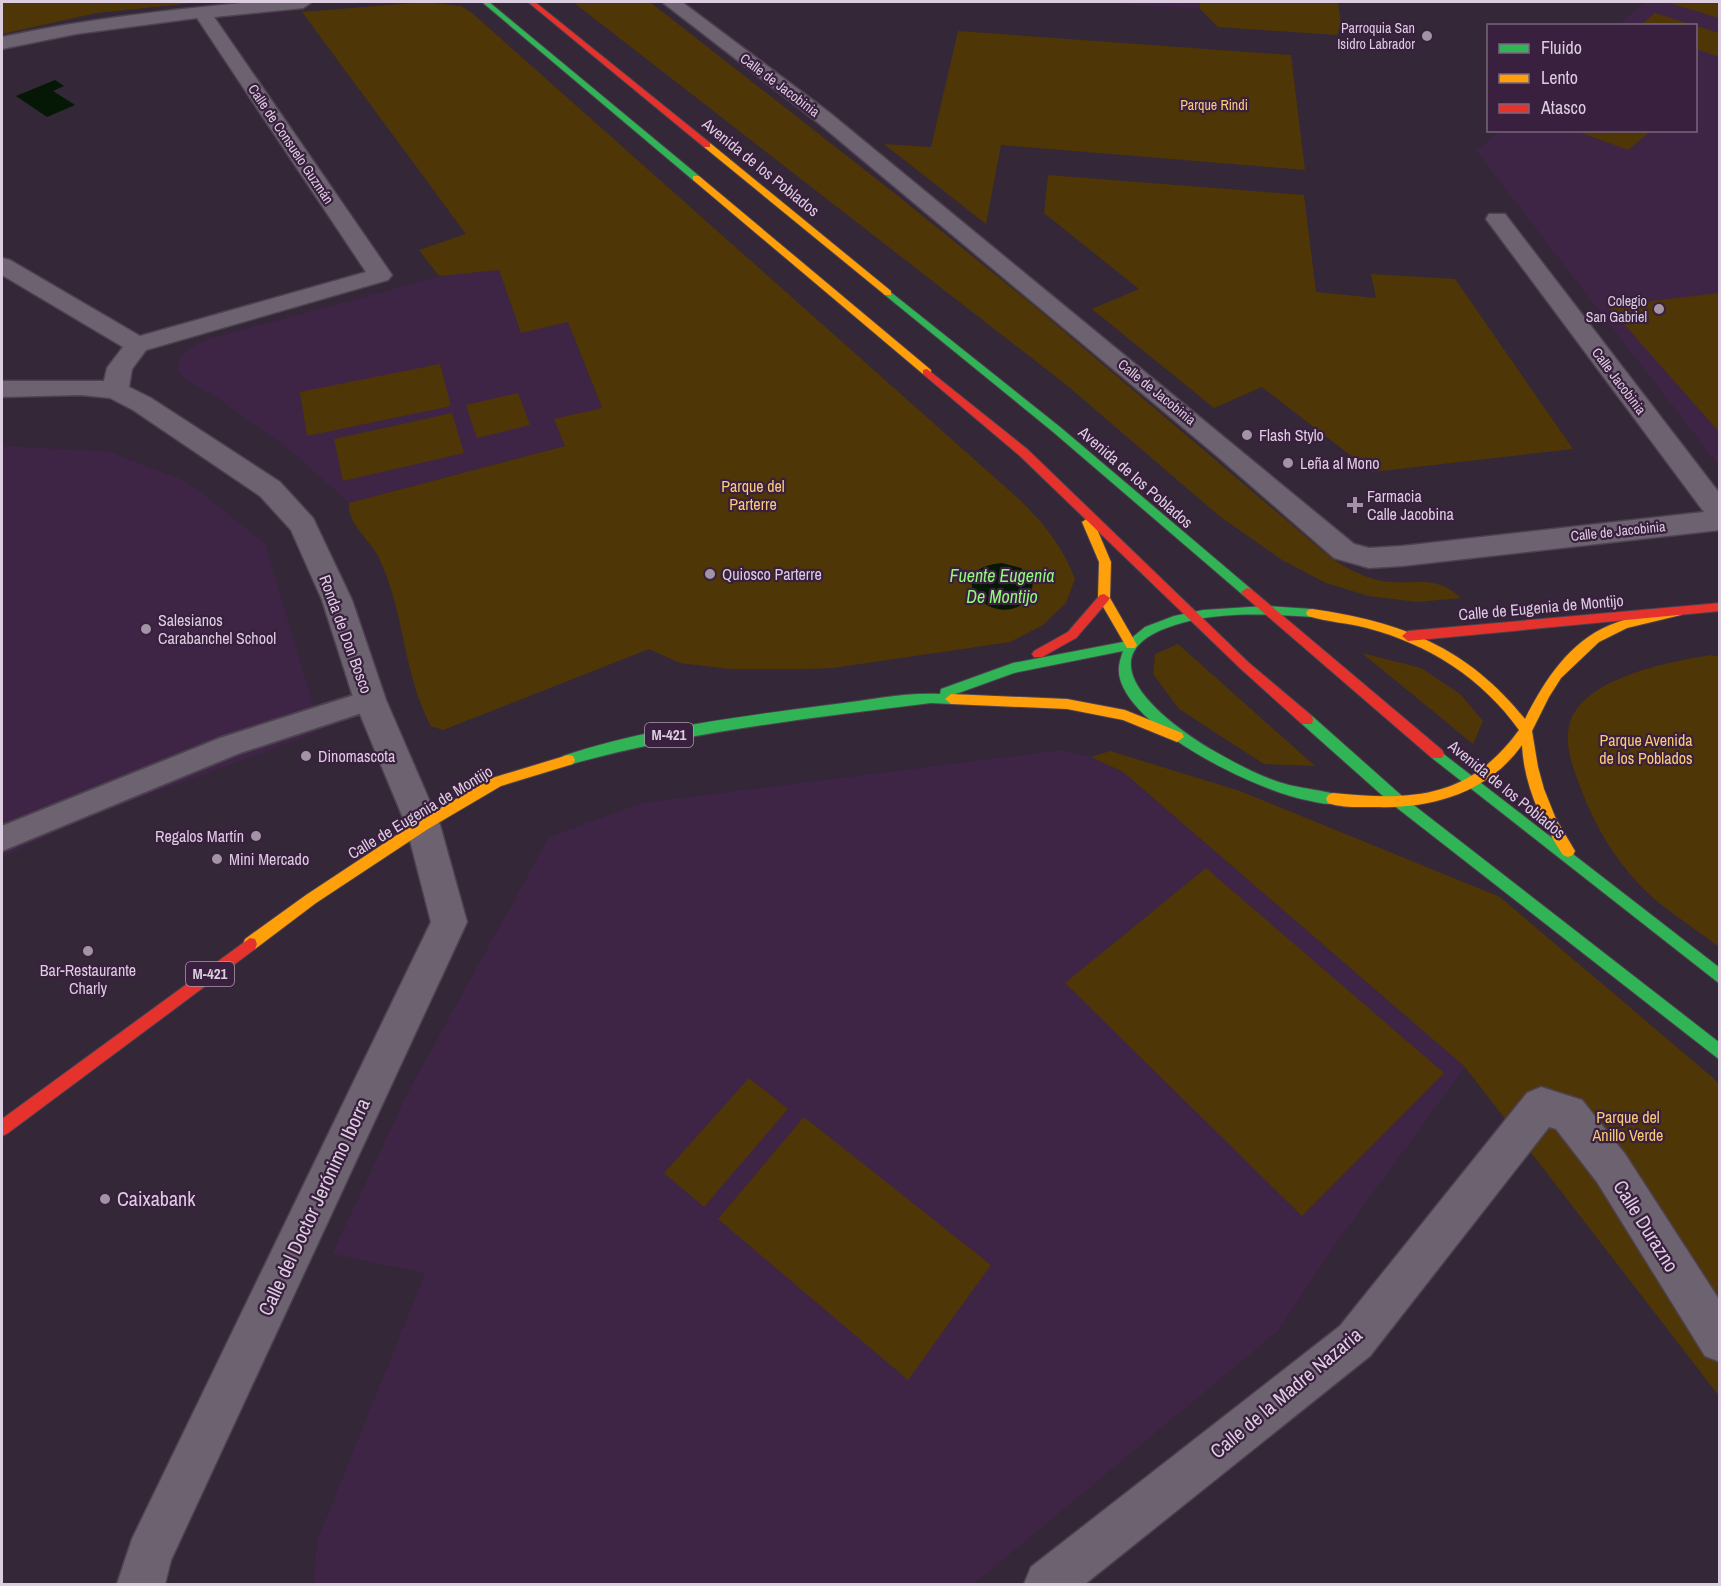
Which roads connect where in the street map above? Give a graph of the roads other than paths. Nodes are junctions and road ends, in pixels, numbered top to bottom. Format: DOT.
graph roads {
  1 [pos="303,2"];
  2 [pos="485,2"];
  3 [pos="531,2"];
  4 [pos="671,2"];
  5 [pos="202,12"];
  6 [pos="2,43"];
  7 [pos="1497,219"];
  8 [pos="2,265"];
  9 [pos="137,345"];
  10 [pos="2,388"];
  11 [pos="115,390"];
  12 [pos="1083,510"];
  13 [pos="1719,514"];
  14 [pos="1719,520"];
  15 [pos="1104,598"];
  16 [pos="1719,607"];
  17 [pos="1265,608"];
  18 [pos="1677,612"];
  19 [pos="1193,616"];
  20 [pos="1408,636"];
  21 [pos="1131,645"];
  22 [pos="1013,668"];
  23 [pos="931,698"];
  24 [pos="370,700"];
  25 [pos="1526,732"];
  26 [pos="1177,737"];
  27 [pos="1474,785"];
  28 [pos="1397,800"];
  29 [pos="423,825"];
  30 [pos="2,839"];
  31 [pos="1580,868"];
  32 [pos="1719,977"];
  33 [pos="1719,1053"];
  34 [pos="1568,1113"];
  35 [pos="2,1128"];
  36 [pos="1719,1341"];
  37 [pos="141,1584"];
  38 [pos="1048,1584"];
  1 -- 5 [label="street"];
  2 -- 12 [label="main road"];
  3 -- 17 [label="main road, Avenida de los Poblados"];
  4 -- 14 [label="street, Calle de Jacobinia"];
  5 -- 6 [label="street"];
  5 -- 9 [label="street, Calle de Consuelo Guzmán"];
  7 -- 13 [label="street, Calle Jacobinia"];
  8 -- 9 [label="street"];
  9 -- 11 [label="street"];
  10 -- 11 [label="street, Ronda de Don Bosco"];
  11 -- 24 [label="street, Ronda de Don Bosco"];
  12 -- 15 [label="main road"];
  12 -- 19 [label="main road"];
  15 -- 21 [label="main road"];
  15 -- 22 [label="main road"];
  16 -- 18 [label="main road, Calle de Eugenia de Montijo"];
  17 -- 19 [label="main road"];
  17 -- 20 [label="main road"];
  17 -- 27 [label="main road, Avenida de los Poblados"];
  18 -- 20 [label="main road, Calle de Eugenia de Montijo"];
  18 -- 25 [label="main road, Calle de Eugenia de Montijo"];
  19 -- 21 [label="main road"];
  19 -- 28 [label="main road"];
  20 -- 25 [label="main road"];
  21 -- 22 [label="main road, Calle de Eugenia de Montijo"];
  21 -- 26 [label="main road"];
  22 -- 23 [label="main road, Calle de Eugenia de Montijo"];
  23 -- 26 [label="main road, Calle de Eugenia de Montijo"];
  23 -- 29 [label="main road, Calle de Eugenia de Montijo / M-421"];
  24 -- 29 [label="street, Ronda de Don Bosco"];
  24 -- 30 [label="lane"];
  25 -- 27 [label="main road, Calle de Eugenia de Montijo"];
  25 -- 31 [label="main road"];
  26 -- 28 [label="main road, Calle de Eugenia de Montijo"];
  27 -- 28 [label="main road, Calle de Eugenia de Montijo"];
  27 -- 31 [label="main road, Avenida de los Poblados"];
  28 -- 33 [label="main road"];
  29 -- 35 [label="main road, Calle de Eugenia de Montijo / M-421"];
  29 -- 37 [label="street, Calle del Doctor Jerónimo Iborra"];
  31 -- 32 [label="main road, Avenida de los Poblados"];
  34 -- 36 [label="street, Calle Durazno"];
  34 -- 38 [label="street, Calle de la Madre Nazaria"];
}
